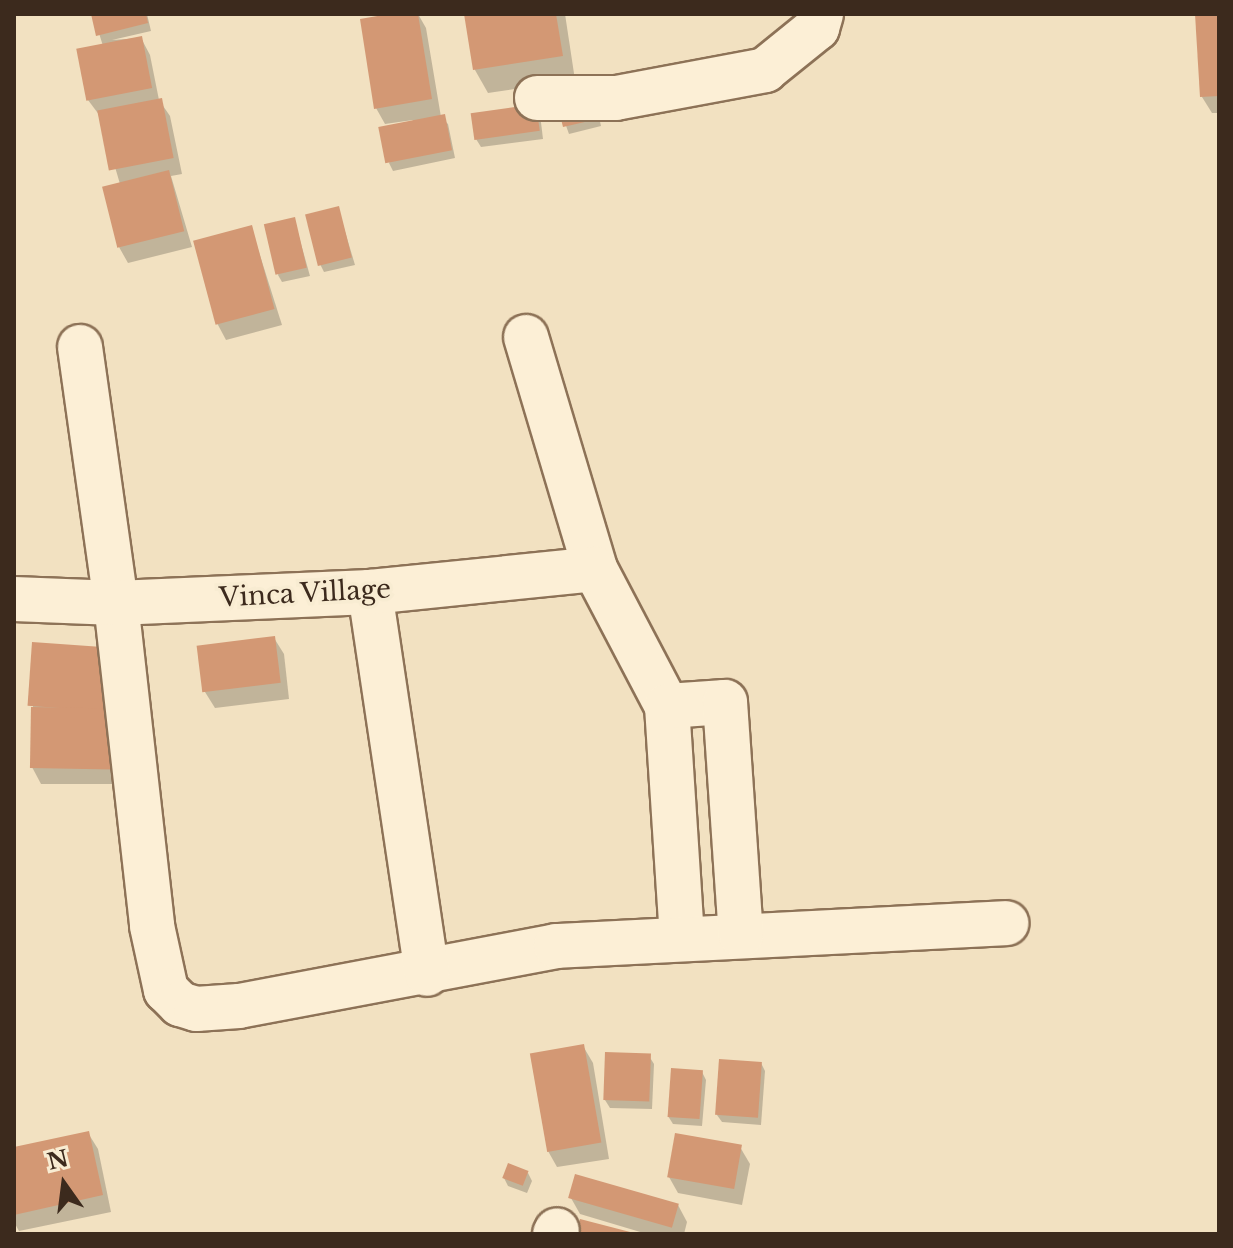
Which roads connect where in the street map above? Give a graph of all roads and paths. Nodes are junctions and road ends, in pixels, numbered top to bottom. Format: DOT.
graph roads {
  1 [pos="821,14"];
  2 [pos="537,98"];
  3 [pos="526,337"];
  4 [pos="80,347"];
  5 [pos="595,569"];
  6 [pos="370,592"];
  7 [pos="14,599"];
  8 [pos="116,603"];
  9 [pos="667,706"];
  10 [pos="1006,923"];
  11 [pos="741,935"];
  12 [pos="682,937"];
  13 [pos="427,974"];
  1 -- 2 [label="street"];
  3 -- 5 [label="street"];
  4 -- 8 [label="street"];
  5 -- 6 [label="street, Vinca Village"];
  5 -- 9 [label="street"];
  6 -- 8 [label="street, Vinca Village"];
  6 -- 13 [label="street"];
  7 -- 8 [label="street, Vinca Village"];
  8 -- 13 [label="street"];
  9 -- 11 [label="street"];
  9 -- 12 [label="street"];
  10 -- 11 [label="street"];
  11 -- 12 [label="street"];
  12 -- 13 [label="street"];
}
